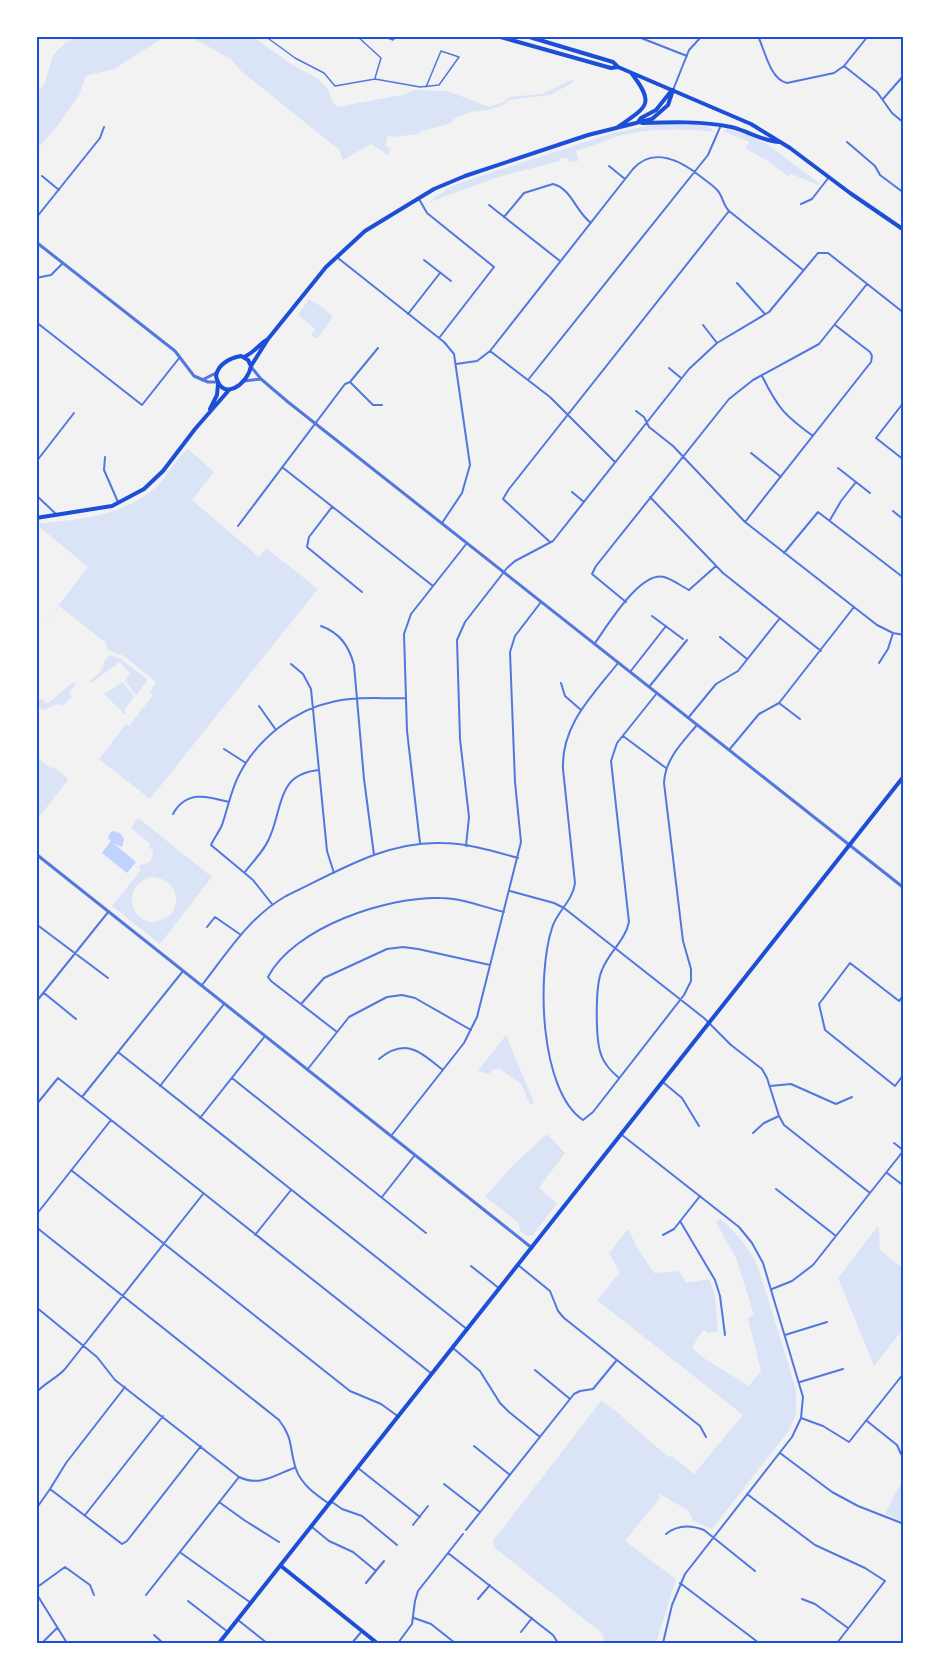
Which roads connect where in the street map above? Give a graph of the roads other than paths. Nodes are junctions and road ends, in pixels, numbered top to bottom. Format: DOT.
graph roads {
  1 [pos="265,36"];
  2 [pos="357,36"];
  3 [pos="382,36"];
  4 [pos="397,36"];
  5 [pos="497,36"];
  6 [pos="526,36"];
  7 [pos="636,36"];
  8 [pos="702,36"];
  9 [pos="758,36"];
  10 [pos="868,36"];
  11 [pos="687,57"];
  12 [pos="844,66"];
  13 [pos="618,67"];
  14 [pos="632,73"];
  15 [pos="904,75"];
  16 [pos="375,79"];
  17 [pos="426,87"];
  18 [pos="673,90"];
  19 [pos="882,99"];
  20 [pos="640,122"];
  21 [pos="904,123"];
  22 [pos="721,126"];
  23 [pos="104,127"];
  24 [pos="618,127"];
  25 [pos="781,142"];
  26 [pos="847,142"];
  27 [pos="609,166"];
  28 [pos="694,172"];
  29 [pos="42,176"];
  30 [pos="829,177"];
  31 [pos="625,179"];
  32 [pos="59,190"];
  33 [pos="904,193"];
  34 [pos="419,198"];
  35 [pos="801,204"];
  36 [pos="489,205"];
  37 [pos="729,211"];
  38 [pos="504,217"];
  39 [pos="36,218"];
  40 [pos="591,223"];
  41 [pos="904,230"];
  42 [pos="36,242"];
  43 [pos="336,256"];
  44 [pos="424,260"];
  45 [pos="560,261"];
  46 [pos="63,263"];
  47 [pos="804,270"];
  48 [pos="440,273"];
  49 [pos="36,278"];
  50 [pos="451,281"];
  51 [pos="737,283"];
  52 [pos="867,284"];
  53 [pos="904,313"];
  54 [pos="408,314"];
  55 [pos="765,315"];
  56 [pos="37,324"];
  57 [pos="704,325"];
  58 [pos="835,325"];
  59 [pos="439,338"];
  60 [pos="268,339"];
  61 [pos="717,344"];
  62 [pos="378,348"];
  63 [pos="490,351"];
  64 [pos="180,357"];
  65 [pos="244,357"];
  66 [pos="456,364"];
  67 [pos="251,367"];
  68 [pos="669,368"];
  69 [pos="216,373"];
  70 [pos="762,375"];
  71 [pos="681,378"];
  72 [pos="261,379"];
  73 [pos="202,380"];
  74 [pos="528,380"];
  75 [pos="244,381"];
  76 [pos="350,382"];
  77 [pos="218,383"];
  78 [pos="229,390"];
  79 [pos="904,402"];
  80 [pos="382,405"];
  81 [pos="210,410"];
  82 [pos="636,411"];
  83 [pos="74,413"];
  84 [pos="567,416"];
  85 [pos="646,422"];
  86 [pos="315,423"];
  87 [pos="813,436"];
  88 [pos="751,453"];
  89 [pos="105,457"];
  90 [pos="682,457"];
  91 [pos="904,460"];
  92 [pos="36,462"];
  93 [pos="615,462"];
  94 [pos="281,467"];
  95 [pos="838,468"];
  96 [pos="781,477"];
  97 [pos="856,482"];
  98 [pos="572,492"];
  99 [pos="870,493"];
  100 [pos="36,495"];
  101 [pos="650,497"];
  102 [pos="584,502"];
  103 [pos="118,503"];
  104 [pos="332,507"];
  105 [pos="893,511"];
  106 [pos="57,515"];
  107 [pos="36,518"];
  108 [pos="830,520"];
  109 [pos="904,520"];
  110 [pos="745,522"];
  111 [pos="442,524"];
  112 [pos="238,526"];
  113 [pos="550,542"];
  114 [pos="466,543"];
  115 [pos="784,553"];
  116 [pos="716,566"];
  117 [pos="504,573"];
  118 [pos="904,578"];
  119 [pos="433,586"];
  120 [pos="362,592"];
  121 [pos="541,602"];
  122 [pos="626,602"];
  123 [pos="854,608"];
  124 [pos="652,616"];
  125 [pos="780,618"];
  126 [pos="321,626"];
  127 [pos="666,626"];
  128 [pos="893,633"];
  129 [pos="904,635"];
  130 [pos="720,637"];
  131 [pos="595,644"];
  132 [pos="821,651"];
  133 [pos="747,659"];
  134 [pos="618,663"];
  135 [pos="879,663"];
  136 [pos="291,664"];
  137 [pos="630,672"];
  138 [pos="561,684"];
  139 [pos="650,687"];
  140 [pos="657,693"];
  141 [pos="406,698"];
  142 [pos="357,699"];
  143 [pos="779,703"];
  144 [pos="259,706"];
  145 [pos="313,708"];
  146 [pos="581,710"];
  147 [pos="688,718"];
  148 [pos="800,719"];
  149 [pos="696,725"];
  150 [pos="276,730"];
  151 [pos="622,736"];
  152 [pos="224,749"];
  153 [pos="729,750"];
  154 [pos="246,763"];
  155 [pos="666,768"];
  156 [pos="319,770"];
  157 [pos="904,776"];
  158 [pos="229,802"];
  159 [pos="173,814"];
  160 [pos="420,843"];
  161 [pos="849,845"];
  162 [pos="466,846"];
  163 [pos="36,854"];
  164 [pos="374,855"];
  165 [pos="518,858"];
  166 [pos="245,872"];
  167 [pos="334,873"];
  168 [pos="904,888"];
  169 [pos="509,891"];
  170 [pos="272,904"];
  171 [pos="564,908"];
  172 [pos="109,911"];
  173 [pos="504,912"];
  174 [pos="36,924"];
  175 [pos="207,927"];
  176 [pos="241,935"];
  177 [pos="615,948"];
  178 [pos="75,954"];
  179 [pos="490,965"];
  180 [pos="183,970"];
  181 [pos="108,978"];
  182 [pos="202,985"];
  183 [pos="44,993"];
  184 [pos="904,994"];
  185 [pos="681,999"];
  186 [pos="36,1002"];
  187 [pos="224,1004"];
  188 [pos="302,1004"];
  189 [pos="76,1018"];
  190 [pos="709,1023"];
  191 [pos="471,1030"];
  192 [pos="337,1032"];
  193 [pos="265,1036"];
  194 [pos="118,1052"];
  195 [pos="379,1059"];
  196 [pos="307,1070"];
  197 [pos="443,1070"];
  198 [pos="904,1074"];
  199 [pos="232,1078"];
  200 [pos="619,1078"];
  201 [pos="662,1082"];
  202 [pos="160,1086"];
  203 [pos="770,1086"];
  204 [pos="82,1097"];
  205 [pos="852,1097"];
  206 [pos="36,1105"];
  207 [pos="779,1116"];
  208 [pos="200,1118"];
  209 [pos="111,1120"];
  210 [pos="699,1126"];
  211 [pos="753,1133"];
  212 [pos="621,1134"];
  213 [pos="391,1136"];
  214 [pos="894,1143"];
  215 [pos="904,1150"];
  216 [pos="415,1155"];
  217 [pos="71,1170"];
  218 [pos="886,1172"];
  219 [pos="904,1186"];
  220 [pos="776,1189"];
  221 [pos="291,1190"];
  222 [pos="204,1193"];
  223 [pos="870,1194"];
  224 [pos="700,1196"];
  225 [pos="382,1197"];
  226 [pos="36,1215"];
  227 [pos="680,1221"];
  228 [pos="36,1227"];
  229 [pos="426,1233"];
  230 [pos="255,1235"];
  231 [pos="663,1235"];
  232 [pos="836,1236"];
  233 [pos="164,1243"];
  234 [pos="532,1248"];
  235 [pos="471,1266"];
  236 [pos="518,1266"];
  237 [pos="500,1289"];
  238 [pos="771,1289"];
  239 [pos="123,1296"];
  240 [pos="36,1307"];
  241 [pos="827,1322"];
  242 [pos="468,1330"];
  243 [pos="725,1335"];
  244 [pos="785,1335"];
  245 [pos="84,1345"];
  246 [pos="453,1348"];
  247 [pos="617,1360"];
  248 [pos="843,1369"];
  249 [pos="535,1370"];
  250 [pos="904,1373"];
  251 [pos="432,1374"];
  252 [pos="899,1380"];
  253 [pos="800,1382"];
  254 [pos="903,1383"];
  255 [pos="125,1387"];
  256 [pos="36,1393"];
  257 [pos="570,1399"];
  258 [pos="163,1416"];
  259 [pos="399,1417"];
  260 [pos="801,1418"];
  261 [pos="867,1421"];
  262 [pos="540,1437"];
  263 [pos="706,1437"];
  264 [pos="201,1446"];
  265 [pos="474,1446"];
  266 [pos="779,1453"];
  267 [pos="901,1454"];
  268 [pos="295,1468"];
  269 [pos="358,1468"];
  270 [pos="510,1475"];
  271 [pos="239,1477"];
  272 [pos="444,1484"];
  273 [pos="51,1489"];
  274 [pos="747,1494"];
  275 [pos="219,1502"];
  276 [pos="331,1503"];
  277 [pos="428,1506"];
  278 [pos="36,1509"];
  279 [pos="480,1512"];
  280 [pos="84,1516"];
  281 [pos="420,1517"];
  282 [pos="904,1524"];
  283 [pos="413,1525"];
  284 [pos="312,1527"];
  285 [pos="466,1530"];
  286 [pos="463,1534"];
  287 [pos="666,1534"];
  288 [pos="713,1537"];
  289 [pos="279,1542"];
  290 [pos="397,1545"];
  291 [pos="180,1552"];
  292 [pos="448,1552"];
  293 [pos="384,1561"];
  294 [pos="281,1566"];
  295 [pos="755,1570"];
  296 [pos="376,1571"];
  297 [pos="366,1583"];
  298 [pos="680,1583"];
  299 [pos="490,1585"];
  300 [pos="36,1588"];
  301 [pos="36,1593"];
  302 [pos="146,1594"];
  303 [pos="94,1595"];
  304 [pos="478,1599"];
  305 [pos="802,1599"];
  306 [pos="188,1601"];
  307 [pos="252,1603"];
  308 [pos="414,1618"];
  309 [pos="532,1618"];
  310 [pos="238,1620"];
  311 [pos="57,1628"];
  312 [pos="848,1628"];
  313 [pos="362,1631"];
  314 [pos="228,1632"];
  315 [pos="521,1632"];
  316 [pos="154,1635"];
  317 [pos="42,1643"];
  318 [pos="67,1643"];
  319 [pos="164,1643"];
  320 [pos="219,1643"];
  321 [pos="267,1643"];
  322 [pos="352,1643"];
  323 [pos="377,1643"];
  324 [pos="398,1643"];
  325 [pos="455,1643"];
  326 [pos="558,1643"];
  327 [pos="663,1643"];
  328 [pos="759,1643"];
  329 [pos="837,1643"];
  1 -- 16 [label="lane"];
  2 -- 16 [label="lane"];
  3 -- 4 [label="lane"];
  5 -- 13 [label="main road"];
  6 -- 13 [label="main road"];
  7 -- 11 [label="street"];
  8 -- 11 [label="street"];
  9 -- 12 [label="street"];
  10 -- 12 [label="street"];
  11 -- 18 [label="street"];
  12 -- 19 [label="street"];
  13 -- 14 [label="main road"];
  14 -- 18 [label="main road"];
  14 -- 24 [label="main road"];
  15 -- 19 [label="street"];
  16 -- 17 [label="lane"];
  17 -- 17 [label="lane"];
  18 -- 20 [label="main road"];
  18 -- 25 [label="main road"];
  19 -- 21 [label="street"];
  20 -- 22 [label="main road"];
  20 -- 24 [label="main road"];
  22 -- 25 [label="main road"];
  22 -- 28 [label="street"];
  23 -- 32 [label="street"];
  24 -- 34 [label="main road"];
  25 -- 30 [label="main road"];
  26 -- 33 [label="street"];
  27 -- 31 [label="street"];
  28 -- 31 [label="street"];
  28 -- 37 [label="street"];
  28 -- 74 [label="street"];
  29 -- 32 [label="street"];
  30 -- 35 [label="street"];
  30 -- 41 [label="main road"];
  31 -- 40 [label="street"];
  32 -- 39 [label="street"];
  34 -- 43 [label="main road"];
  34 -- 59 [label="street"];
  36 -- 38 [label="street"];
  37 -- 47 [label="street"];
  37 -- 84 [label="street"];
  38 -- 40 [label="street"];
  38 -- 45 [label="street"];
  40 -- 45 [label="street"];
  42 -- 46 [label="street"];
  43 -- 54 [label="street"];
  43 -- 60 [label="main road"];
  44 -- 48 [label="street"];
  45 -- 63 [label="street"];
  46 -- 49 [label="street"];
  46 -- 64 [label="street"];
  47 -- 52 [label="street"];
  47 -- 55 [label="street"];
  48 -- 50 [label="street"];
  48 -- 54 [label="street"];
  51 -- 55 [label="street"];
  52 -- 53 [label="street"];
  52 -- 58 [label="street"];
  54 -- 59 [label="street"];
  55 -- 61 [label="street"];
  56 -- 64 [label="street"];
  57 -- 61 [label="street"];
  58 -- 70 [label="street"];
  58 -- 87 [label="street"];
  59 -- 66 [label="street"];
  60 -- 65 [label="main road"];
  60 -- 67 [label="main road"];
  61 -- 71 [label="street"];
  62 -- 76 [label="street"];
  63 -- 66 [label="street"];
  63 -- 74 [label="street"];
  64 -- 73 [label="street"];
  65 -- 67 [label="main road"];
  65 -- 69 [label="main road"];
  66 -- 111 [label="street"];
  67 -- 72 [label="street"];
  67 -- 75 [label="main road"];
  68 -- 71 [label="street"];
  69 -- 73 [label="street"];
  69 -- 77 [label="main road"];
  70 -- 87 [label="street"];
  70 -- 90 [label="street"];
  71 -- 85 [label="street"];
  72 -- 75 [label="street"];
  72 -- 86 [label="street"];
  73 -- 77 [label="street"];
  74 -- 84 [label="street"];
  75 -- 78 [label="main road"];
  76 -- 80 [label="street"];
  76 -- 86 [label="street"];
  77 -- 78 [label="main road"];
  77 -- 81 [label="main road"];
  78 -- 81 [label="main road"];
  79 -- 91 [label="street"];
  81 -- 103 [label="main road"];
  82 -- 85 [label="street"];
  83 -- 92 [label="street"];
  84 -- 93 [label="street"];
  84 -- 113 [label="street"];
  85 -- 90 [label="street"];
  85 -- 93 [label="street"];
  86 -- 94 [label="street"];
  86 -- 111 [label="street"];
  87 -- 96 [label="street"];
  88 -- 96 [label="street"];
  89 -- 103 [label="street"];
  90 -- 101 [label="street"];
  90 -- 110 [label="street"];
  93 -- 102 [label="street"];
  94 -- 104 [label="street"];
  94 -- 112 [label="street"];
  95 -- 97 [label="street"];
  96 -- 110 [label="street"];
  97 -- 99 [label="street"];
  97 -- 108 [label="street"];
  98 -- 102 [label="street"];
  100 -- 106 [label="street"];
  101 -- 116 [label="street"];
  101 -- 122 [label="street"];
  102 -- 113 [label="street"];
  103 -- 106 [label="main road"];
  104 -- 119 [label="street"];
  104 -- 120 [label="street"];
  105 -- 109 [label="street"];
  106 -- 107 [label="main road"];
  108 -- 115 [label="street"];
  108 -- 118 [label="street"];
  110 -- 115 [label="street"];
  111 -- 114 [label="street"];
  113 -- 117 [label="street"];
  114 -- 117 [label="street"];
  114 -- 119 [label="street"];
  115 -- 123 [label="street"];
  116 -- 122 [label="street"];
  116 -- 125 [label="street"];
  117 -- 121 [label="street"];
  117 -- 162 [label="street"];
  119 -- 141 [label="street"];
  121 -- 131 [label="street"];
  121 -- 165 [label="street"];
  122 -- 131 [label="street"];
  123 -- 128 [label="street"];
  123 -- 132 [label="street"];
  124 -- 127 [label="street"];
  125 -- 132 [label="street"];
  125 -- 133 [label="street"];
  126 -- 142 [label="street"];
  127 -- 137 [label="street"];
  127 -- 139 [label="street"];
  128 -- 129 [label="street"];
  128 -- 135 [label="street"];
  130 -- 133 [label="street"];
  131 -- 134 [label="street"];
  132 -- 143 [label="street"];
  133 -- 147 [label="street"];
  134 -- 137 [label="street"];
  134 -- 146 [label="street"];
  136 -- 145 [label="street"];
  137 -- 139 [label="street"];
  138 -- 146 [label="street"];
  139 -- 140 [label="street"];
  140 -- 147 [label="street"];
  140 -- 151 [label="street"];
  141 -- 142 [label="street"];
  141 -- 160 [label="street"];
  142 -- 145 [label="street"];
  142 -- 164 [label="street"];
  143 -- 148 [label="street"];
  143 -- 153 [label="street"];
  144 -- 150 [label="street"];
  145 -- 150 [label="street"];
  145 -- 156 [label="street"];
  146 -- 171 [label="street"];
  147 -- 149 [label="street"];
  149 -- 153 [label="street"];
  149 -- 155 [label="street"];
  150 -- 154 [label="street"];
  151 -- 155 [label="street"];
  151 -- 177 [label="street"];
  152 -- 154 [label="street"];
  153 -- 161 [label="street"];
  154 -- 158 [label="street"];
  155 -- 185 [label="street"];
  156 -- 166 [label="street"];
  156 -- 167 [label="street"];
  157 -- 161 [label="main road"];
  158 -- 159 [label="street"];
  158 -- 166 [label="street"];
  160 -- 162 [label="street"];
  160 -- 164 [label="street"];
  161 -- 168 [label="street"];
  161 -- 190 [label="main road"];
  162 -- 165 [label="street"];
  163 -- 172 [label="street"];
  164 -- 167 [label="street"];
  165 -- 169 [label="street"];
  166 -- 170 [label="street"];
  167 -- 170 [label="street"];
  169 -- 171 [label="street"];
  169 -- 173 [label="street"];
  170 -- 176 [label="street"];
  171 -- 177 [label="street"];
  171 -- 200 [label="street"];
  172 -- 178 [label="street"];
  172 -- 180 [label="street"];
  173 -- 179 [label="street"];
  173 -- 188 [label="street"];
  174 -- 178 [label="street"];
  175 -- 176 [label="street"];
  176 -- 182 [label="street"];
  177 -- 185 [label="street"];
  177 -- 200 [label="street"];
  178 -- 181 [label="street"];
  178 -- 183 [label="street"];
  179 -- 188 [label="street"];
  179 -- 191 [label="street"];
  180 -- 182 [label="street"];
  180 -- 194 [label="street"];
  182 -- 187 [label="street"];
  183 -- 186 [label="street"];
  183 -- 189 [label="street"];
  184 -- 198 [label="street"];
  185 -- 190 [label="street"];
  185 -- 200 [label="street"];
  187 -- 193 [label="street"];
  187 -- 202 [label="street"];
  188 -- 192 [label="street"];
  190 -- 201 [label="main road"];
  190 -- 203 [label="street"];
  191 -- 192 [label="street"];
  191 -- 197 [label="street"];
  192 -- 196 [label="street"];
  193 -- 196 [label="street"];
  193 -- 199 [label="street"];
  194 -- 202 [label="street"];
  194 -- 204 [label="street"];
  195 -- 197 [label="street"];
  196 -- 213 [label="street"];
  197 -- 213 [label="street"];
  199 -- 208 [label="street"];
  199 -- 225 [label="street"];
  201 -- 210 [label="street"];
  201 -- 212 [label="main road"];
  202 -- 208 [label="street"];
  203 -- 205 [label="street"];
  203 -- 207 [label="street"];
  204 -- 206 [label="street"];
  204 -- 209 [label="street"];
  207 -- 211 [label="street"];
  207 -- 223 [label="street"];
  208 -- 221 [label="street"];
  209 -- 217 [label="street"];
  209 -- 222 [label="street"];
  212 -- 224 [label="street"];
  212 -- 234 [label="main road"];
  213 -- 216 [label="street"];
  214 -- 215 [label="street"];
  215 -- 218 [label="street"];
  216 -- 225 [label="street"];
  216 -- 234 [label="street"];
  217 -- 226 [label="street"];
  217 -- 233 [label="street"];
  218 -- 219 [label="street"];
  218 -- 223 [label="street"];
  220 -- 232 [label="street"];
  221 -- 230 [label="street"];
  221 -- 242 [label="street"];
  222 -- 230 [label="street"];
  222 -- 233 [label="street"];
  223 -- 232 [label="street"];
  224 -- 227 [label="street"];
  224 -- 238 [label="street"];
  225 -- 229 [label="street"];
  227 -- 231 [label="street"];
  227 -- 243 [label="street"];
  228 -- 239 [label="street"];
  230 -- 251 [label="street"];
  232 -- 238 [label="street"];
  233 -- 239 [label="street"];
  233 -- 259 [label="street"];
  234 -- 236 [label="main road"];
  235 -- 237 [label="street"];
  236 -- 237 [label="main road"];
  236 -- 247 [label="street"];
  237 -- 242 [label="main road"];
  238 -- 244 [label="street"];
  239 -- 245 [label="street"];
  239 -- 268 [label="street"];
  240 -- 245 [label="street"];
  241 -- 244 [label="street"];
  242 -- 246 [label="main road"];
  244 -- 253 [label="street"];
  245 -- 255 [label="street"];
  245 -- 256 [label="street"];
  246 -- 251 [label="main road"];
  246 -- 262 [label="street"];
  247 -- 257 [label="street"];
  247 -- 263 [label="street"];
  248 -- 253 [label="street"];
  249 -- 257 [label="street"];
  250 -- 252 [label="street"];
  251 -- 259 [label="main road"];
  252 -- 254 [label="street"];
  252 -- 261 [label="street"];
  253 -- 260 [label="street"];
  255 -- 258 [label="street"];
  255 -- 273 [label="street"];
  257 -- 262 [label="street"];
  258 -- 264 [label="street"];
  258 -- 280 [label="street"];
  259 -- 269 [label="main road"];
  260 -- 261 [label="street"];
  260 -- 266 [label="street"];
  261 -- 267 [label="street"];
  262 -- 270 [label="street"];
  264 -- 271 [label="street"];
  264 -- 280 [label="street"];
  265 -- 270 [label="street"];
  266 -- 274 [label="street"];
  266 -- 282 [label="street"];
  268 -- 271 [label="street"];
  268 -- 276 [label="street"];
  269 -- 276 [label="main road"];
  269 -- 281 [label="street"];
  270 -- 279 [label="street"];
  271 -- 275 [label="street"];
  272 -- 279 [label="street"];
  273 -- 278 [label="street"];
  273 -- 280 [label="street"];
  274 -- 288 [label="street"];
  274 -- 312 [label="street"];
  275 -- 289 [label="street"];
  275 -- 291 [label="street"];
  276 -- 284 [label="main road"];
  276 -- 290 [label="street"];
  277 -- 281 [label="street"];
  279 -- 285 [label="street"];
  281 -- 283 [label="street"];
  284 -- 294 [label="main road"];
  284 -- 296 [label="street"];
  286 -- 292 [label="street"];
  287 -- 288 [label="street"];
  288 -- 295 [label="street"];
  288 -- 298 [label="street"];
  291 -- 302 [label="street"];
  291 -- 307 [label="street"];
  292 -- 299 [label="street"];
  292 -- 308 [label="street"];
  293 -- 296 [label="street"];
  294 -- 307 [label="main road"];
  294 -- 313 [label="main road"];
  296 -- 297 [label="street"];
  298 -- 327 [label="street"];
  298 -- 328 [label="street"];
  299 -- 304 [label="street"];
  299 -- 309 [label="street"];
  300 -- 303 [label="street"];
  301 -- 311 [label="street"];
  305 -- 312 [label="street"];
  306 -- 314 [label="street"];
  307 -- 310 [label="main road"];
  308 -- 324 [label="street"];
  308 -- 325 [label="street"];
  309 -- 315 [label="street"];
  309 -- 326 [label="street"];
  310 -- 314 [label="main road"];
  310 -- 321 [label="street"];
  311 -- 317 [label="street"];
  311 -- 318 [label="street"];
  312 -- 329 [label="street"];
  313 -- 322 [label="street"];
  313 -- 323 [label="main road"];
  314 -- 320 [label="main road"];
  316 -- 319 [label="street"];
}
